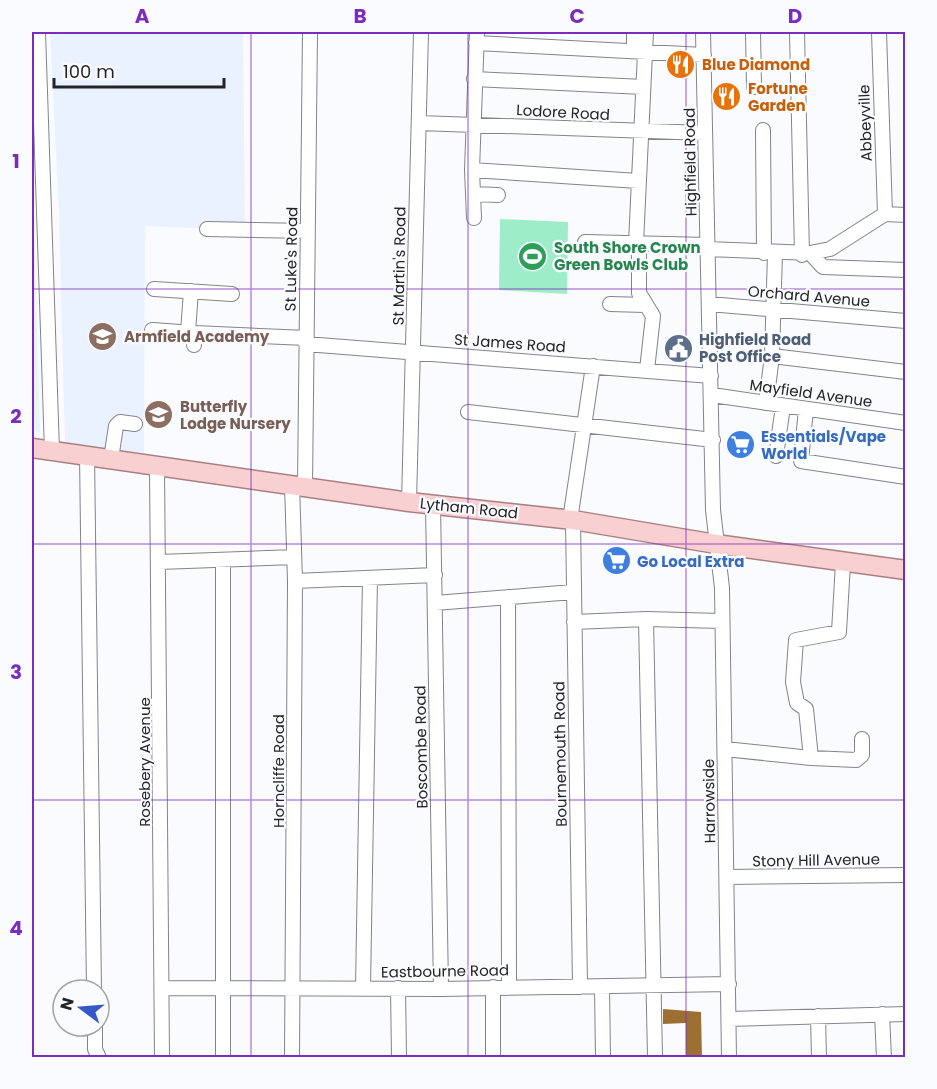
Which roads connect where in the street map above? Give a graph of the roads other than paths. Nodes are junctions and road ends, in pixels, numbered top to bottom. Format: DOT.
graph roads {
  1 [pos="38,32"];
  2 [pos="310,32"];
  3 [pos="421,32"];
  4 [pos="634,32"];
  5 [pos="646,32"];
  6 [pos="703,32"];
  7 [pos="753,32"];
  8 [pos="797,32"];
  9 [pos="879,32"];
  10 [pos="476,37"];
  11 [pos="640,52"];
  12 [pos="704,55"];
  13 [pos="35,71"];
  14 [pos="474,79"];
  15 [pos="643,87"];
  16 [pos="754,87"];
  17 [pos="419,123"];
  18 [pos="472,125"];
  19 [pos="763,130"];
  20 [pos="641,132"];
  21 [pos="705,133"];
  22 [pos="37,140"];
  23 [pos="472,170"];
  24 [pos="638,180"];
  25 [pos="473,194"];
  26 [pos="498,195"];
  27 [pos="38,201"];
  28 [pos="885,214"];
  29 [pos="906,214"];
  30 [pos="474,218"];
  31 [pos="207,229"];
  32 [pos="308,231"];
  33 [pos="585,242"];
  34 [pos="637,243"];
  35 [pos="708,247"];
  36 [pos="770,253"];
  37 [pos="806,254"];
  38 [pos="906,270"];
  39 [pos="154,289"];
  40 [pos="191,291"];
  41 [pos="232,294"];
  42 [pos="610,304"];
  43 [pos="710,304"];
  44 [pos="645,305"];
  45 [pos="772,309"];
  46 [pos="906,321"];
  47 [pos="152,330"];
  48 [pos="192,337"];
  49 [pos="307,341"];
  50 [pos="413,353"];
  51 [pos="772,356"];
  52 [pos="593,366"];
  53 [pos="647,370"];
  54 [pos="906,372"];
  55 [pos="711,376"];
  56 [pos="712,395"];
  57 [pos="766,403"];
  58 [pos="783,406"];
  59 [pos="806,409"];
  60 [pos="468,412"];
  61 [pos="906,423"];
  62 [pos="135,424"];
  63 [pos="584,425"];
  64 [pos="713,440"];
  65 [pos="32,448"];
  66 [pos="51,451"];
  67 [pos="87,455"];
  68 [pos="776,456"];
  69 [pos="111,459"];
  70 [pos="157,466"];
  71 [pos="906,477"];
  72 [pos="298,485"];
  73 [pos="409,501"];
  74 [pos="433,504"];
  75 [pos="572,520"];
  76 [pos="716,544"];
  77 [pos="294,557"];
  78 [pos="222,560"];
  79 [pos="159,562"];
  80 [pos="843,562"];
  81 [pos="906,570"];
  82 [pos="435,575"];
  83 [pos="370,578"];
  84 [pos="295,581"];
  85 [pos="573,592"];
  86 [pos="508,597"];
  87 [pos="435,603"];
  88 [pos="646,619"];
  89 [pos="722,621"];
  90 [pos="574,622"];
  91 [pos="862,738"];
  92 [pos="725,749"];
  93 [pos="811,758"];
  94 [pos="906,875"];
  95 [pos="727,877"];
  96 [pos="94,978"];
  97 [pos="729,984"];
  98 [pos="654,986"];
  99 [pos="493,987"];
  100 [pos="509,987"];
  101 [pos="580,987"];
  102 [pos="602,987"];
  103 [pos="162,988"];
  104 [pos="363,988"];
  105 [pos="398,988"];
  106 [pos="441,988"];
  107 [pos="224,989"];
  108 [pos="293,989"];
  109 [pos="882,1014"];
  110 [pos="906,1014"];
  111 [pos="818,1016"];
  112 [pos="729,1018"];
  113 [pos="95,1038"];
  114 [pos="99,1058"];
  115 [pos="162,1058"];
  116 [pos="223,1058"];
  117 [pos="292,1058"];
  118 [pos="399,1058"];
  119 [pos="494,1058"];
  120 [pos="603,1058"];
  121 [pos="656,1058"];
  122 [pos="729,1058"];
  123 [pos="819,1058"];
  124 [pos="884,1058"];
  1 -- 13 [label="street"];
  2 -- 32 [label="street, St Luke's Road"];
  3 -- 17 [label="street, St Martin's Road"];
  4 -- 11 [label="street"];
  5 -- 11 [label="street"];
  6 -- 12 [label="street, Highfield Road"];
  7 -- 16 [label="street"];
  8 -- 37 [label="street"];
  9 -- 28 [label="street, Abbeyville"];
  10 -- 11 [label="street"];
  10 -- 14 [label="street"];
  11 -- 12 [label="street"];
  11 -- 15 [label="street"];
  12 -- 21 [label="street, Highfield Road"];
  13 -- 22 [label="street"];
  14 -- 15 [label="street"];
  14 -- 18 [label="street"];
  15 -- 20 [label="street"];
  17 -- 18 [label="street, Lodore Road"];
  17 -- 50 [label="street, St Martin's Road"];
  18 -- 20 [label="street, Lodore Road"];
  18 -- 23 [label="street"];
  19 -- 36 [label="street"];
  20 -- 21 [label="street, Lodore Road"];
  20 -- 24 [label="street"];
  21 -- 35 [label="street, Highfield Road"];
  22 -- 27 [label="street"];
  23 -- 24 [label="street"];
  23 -- 25 [label="street"];
  24 -- 34 [label="street"];
  25 -- 26 [label="street"];
  25 -- 30 [label="street"];
  27 -- 66 [label="street"];
  28 -- 29 [label="street"];
  28 -- 37 [label="street"];
  31 -- 32 [label="street"];
  32 -- 49 [label="street, St Luke's Road"];
  33 -- 34 [label="street"];
  34 -- 35 [label="street"];
  34 -- 44 [label="street"];
  35 -- 36 [label="street"];
  35 -- 43 [label="street, Highfield Road"];
  36 -- 37 [label="street"];
  36 -- 45 [label="street"];
  37 -- 38 [label="street"];
  39 -- 40 [label="street"];
  40 -- 41 [label="street"];
  40 -- 48 [label="street"];
  42 -- 44 [label="street"];
  43 -- 45 [label="street, Orchard Avenue"];
  43 -- 55 [label="street, Highfield Road"];
  44 -- 53 [label="street"];
  45 -- 46 [label="street, Orchard Avenue"];
  45 -- 51 [label="street"];
  47 -- 48 [label="street, St James Road"];
  48 -- 49 [label="street, St James Road"];
  49 -- 50 [label="street, St James Road"];
  49 -- 72 [label="street, St Luke's Road"];
  50 -- 52 [label="street, St James Road"];
  50 -- 73 [label="street, St Martin's Road"];
  51 -- 54 [label="street"];
  51 -- 57 [label="street"];
  52 -- 53 [label="street, St James Road"];
  52 -- 63 [label="street, Bournemouth Road"];
  53 -- 55 [label="street, St James Road"];
  55 -- 56 [label="street, Highfield Road"];
  56 -- 57 [label="street, Mayfield Avenue"];
  56 -- 64 [label="street, Highfield Road"];
  57 -- 58 [label="street, Mayfield Avenue"];
  58 -- 59 [label="street, Mayfield Avenue"];
  58 -- 68 [label="street"];
  59 -- 61 [label="street, Mayfield Avenue"];
  59 -- 71 [label="street"];
  60 -- 63 [label="street"];
  62 -- 69 [label="street"];
  63 -- 64 [label="street"];
  63 -- 75 [label="street, Bournemouth Road"];
  64 -- 76 [label="street, Highfield Road"];
  65 -- 66 [label="main road, Lytham Road"];
  66 -- 67 [label="main road, Lytham Road"];
  67 -- 69 [label="main road, Lytham Road"];
  67 -- 96 [label="street"];
  69 -- 70 [label="main road, Lytham Road"];
  70 -- 72 [label="main road, Lytham Road"];
  70 -- 79 [label="street, Rosebery Avenue"];
  72 -- 73 [label="main road, Lytham Road"];
  72 -- 77 [label="street, Horncliffe Road"];
  73 -- 74 [label="main road, Lytham Road"];
  74 -- 75 [label="main road, Lytham Road"];
  74 -- 82 [label="street, Boscombe Road"];
  75 -- 76 [label="main road, Lytham Road"];
  75 -- 85 [label="street, Bournemouth Road"];
  76 -- 80 [label="main road, Lytham Road"];
  76 -- 89 [label="street, Harrowside"];
  77 -- 78 [label="street"];
  77 -- 84 [label="street, Horncliffe Road"];
  78 -- 79 [label="street"];
  78 -- 107 [label="street"];
  79 -- 103 [label="street, Rosebery Avenue"];
  80 -- 81 [label="main road, Lytham Road"];
  80 -- 93 [label="street"];
  82 -- 83 [label="street"];
  82 -- 87 [label="street, Boscombe Road"];
  83 -- 84 [label="street"];
  83 -- 104 [label="street"];
  84 -- 108 [label="street, Horncliffe Road"];
  85 -- 86 [label="street"];
  85 -- 90 [label="street, Bournemouth Road"];
  86 -- 87 [label="street"];
  86 -- 100 [label="street"];
  87 -- 106 [label="street, Boscombe Road"];
  88 -- 89 [label="street"];
  88 -- 90 [label="street"];
  88 -- 98 [label="street"];
  89 -- 92 [label="street, Harrowside"];
  90 -- 101 [label="street, Bournemouth Road"];
  91 -- 93 [label="street"];
  92 -- 93 [label="street"];
  92 -- 95 [label="street, Harrowside"];
  94 -- 95 [label="street, Stony Hill Avenue"];
  95 -- 97 [label="street, Harrowside"];
  97 -- 98 [label="street, Eastbourne Road"];
  97 -- 112 [label="street, Harrowside"];
  98 -- 102 [label="street, Eastbourne Road"];
  98 -- 121 [label="street"];
  99 -- 100 [label="street, Eastbourne Road"];
  99 -- 106 [label="street, Eastbourne Road"];
  99 -- 119 [label="street"];
  100 -- 101 [label="street, Eastbourne Road"];
  101 -- 102 [label="street, Eastbourne Road"];
  102 -- 120 [label="street"];
  103 -- 107 [label="street, Eastbourne Road"];
  103 -- 115 [label="street, Rosebery Avenue"];
  104 -- 105 [label="street, Eastbourne Road"];
  104 -- 108 [label="street, Eastbourne Road"];
  105 -- 106 [label="street, Eastbourne Road"];
  105 -- 118 [label="street"];
  107 -- 108 [label="street, Eastbourne Road"];
  107 -- 116 [label="street"];
  108 -- 117 [label="street, Horncliffe Road"];
  109 -- 110 [label="street"];
  109 -- 111 [label="street"];
  109 -- 124 [label="street"];
  111 -- 112 [label="street"];
  111 -- 123 [label="street"];
  112 -- 122 [label="street, Harrowside"];
  113 -- 114 [label="street"];
}
